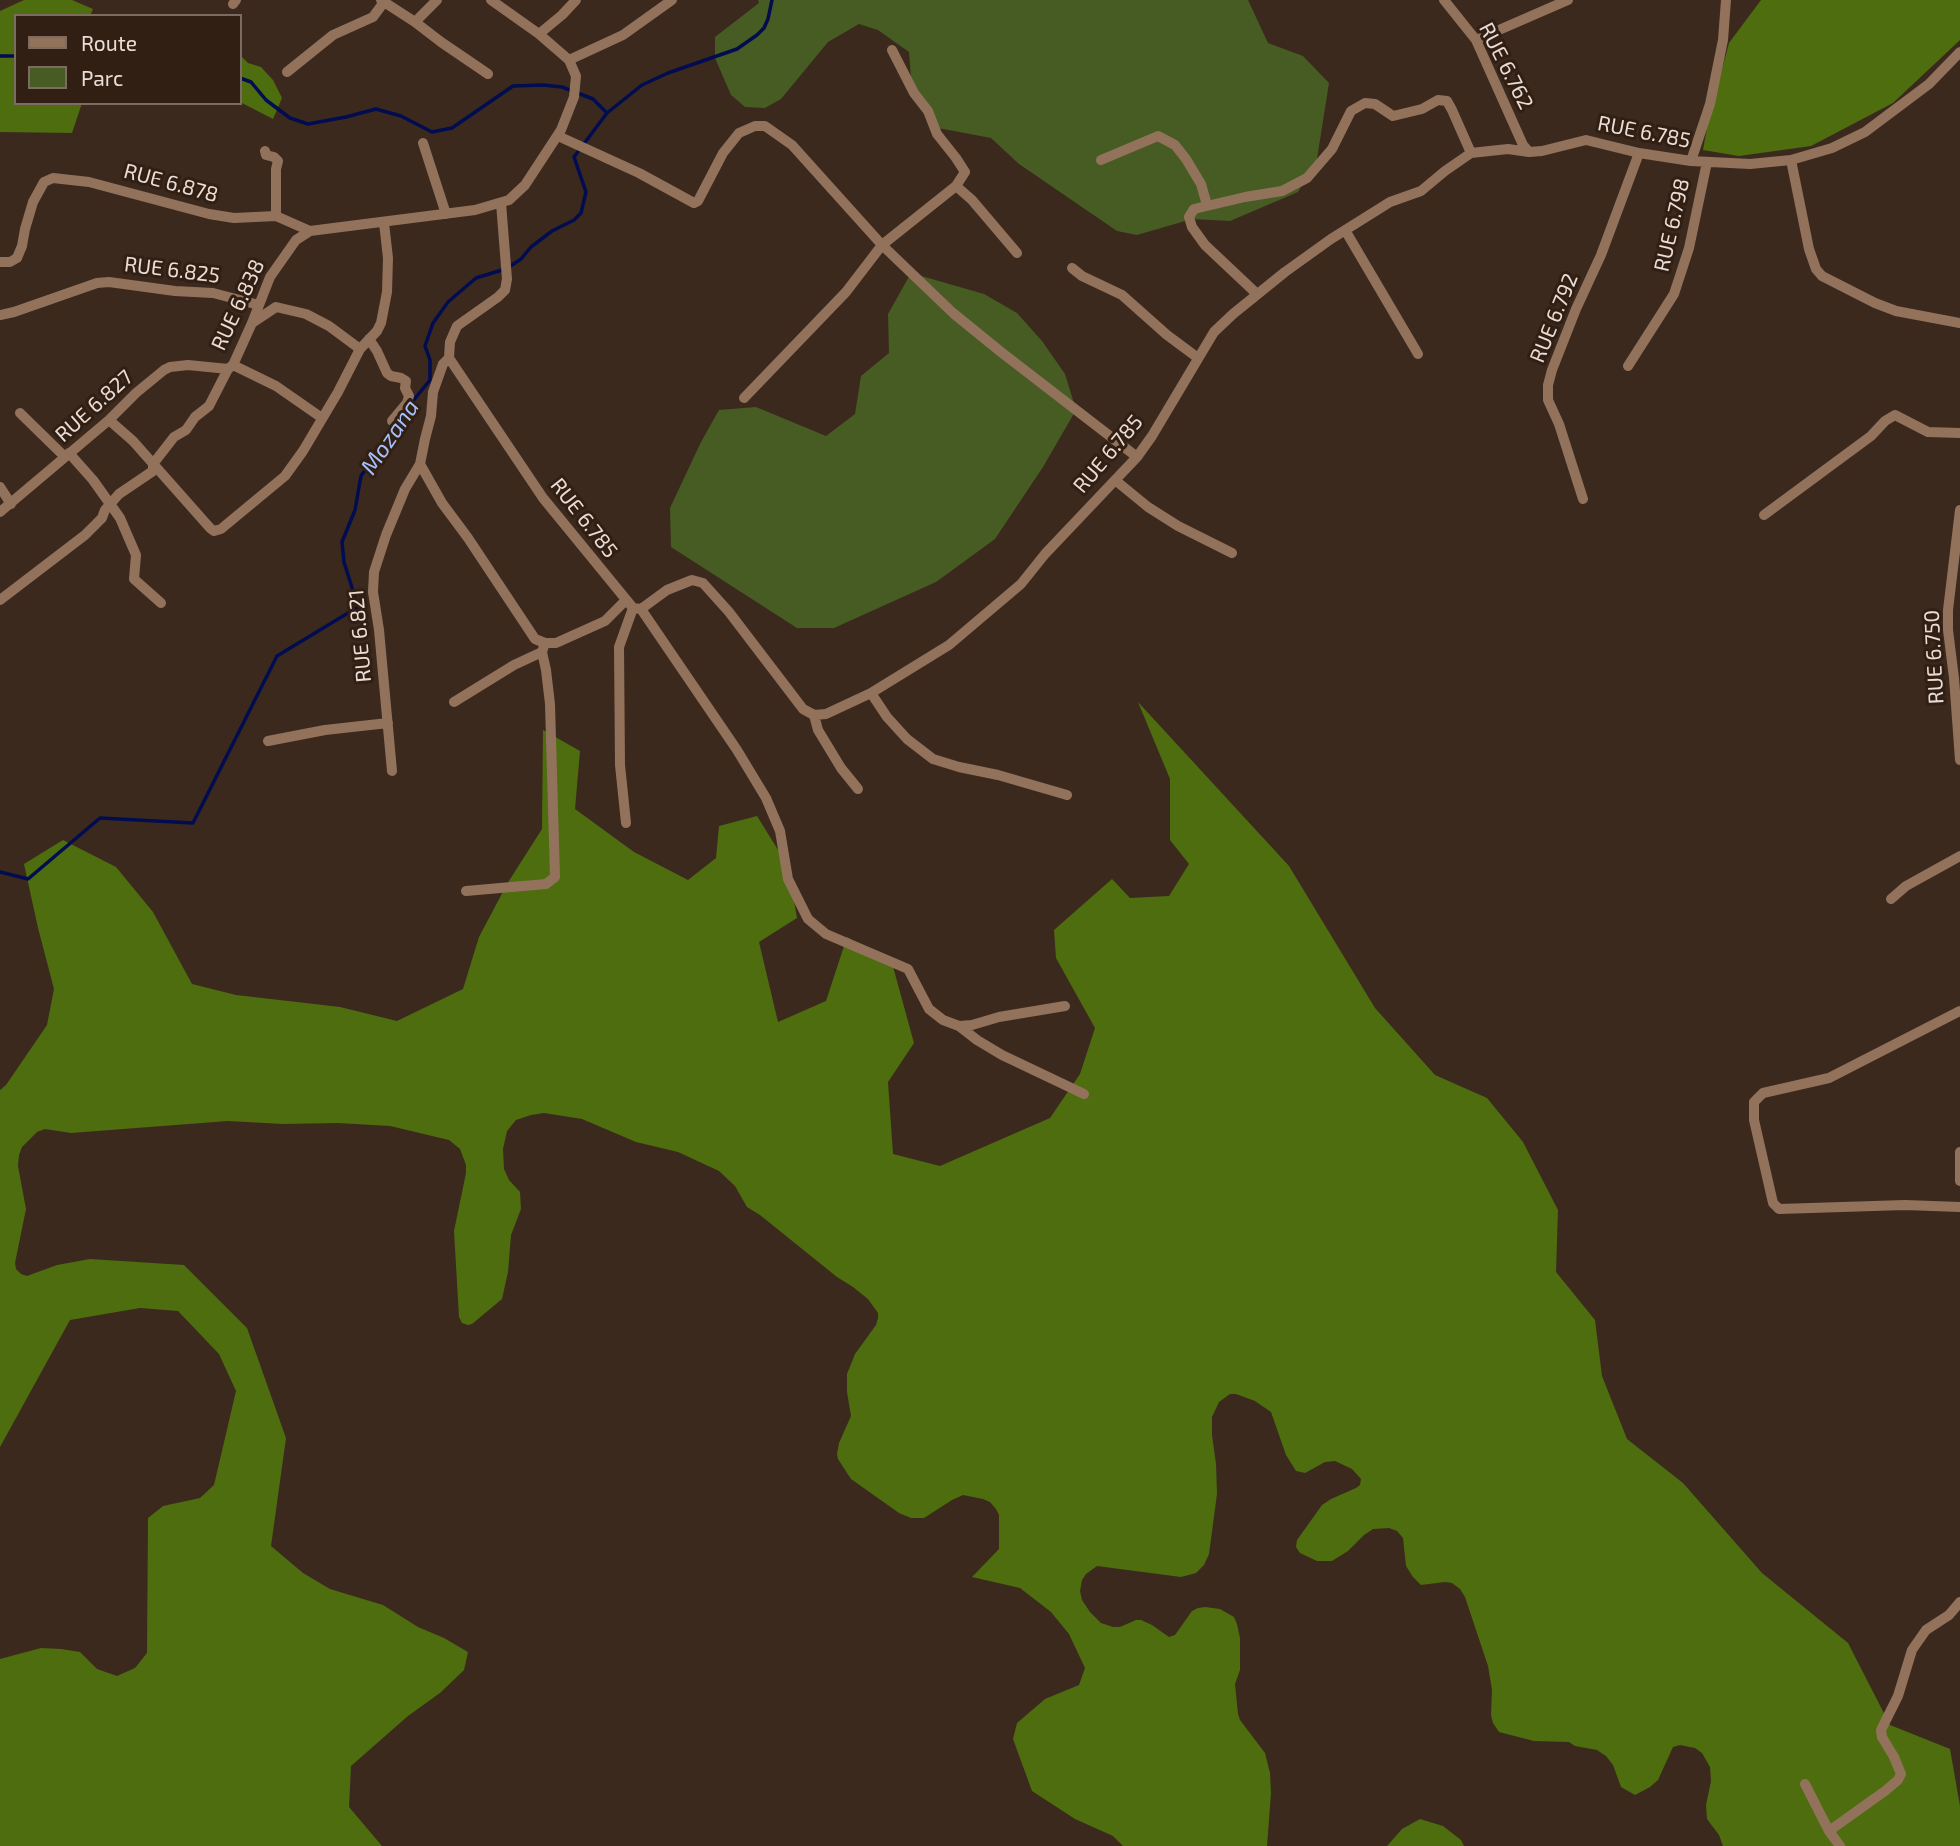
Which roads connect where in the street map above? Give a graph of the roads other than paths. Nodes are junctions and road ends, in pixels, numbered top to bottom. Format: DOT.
graph roads {
  1 [pos="437,0"];
  2 [pos="491,0"];
  3 [pos="576,0"];
  4 [pos="672,0"];
  5 [pos="1444,0"];
  6 [pos="1568,0"];
  7 [pos="1714,0"];
  8 [pos="382,1"];
  9 [pos="1726,3"];
  10 [pos="415,22"];
  11 [pos="540,34"];
  12 [pos="1476,40"];
  13 [pos="892,50"];
  14 [pos="1960,52"];
  15 [pos="569,60"];
  16 [pos="287,72"];
  17 [pos="488,74"];
  18 [pos="558,136"];
  19 [pos="423,143"];
  20 [pos="265,151"];
  21 [pos="1529,152"];
  22 [pos="1471,153"];
  23 [pos="1639,153"];
  24 [pos="1101,160"];
  25 [pos="1791,160"];
  26 [pos="1691,161"];
  27 [pos="1707,162"];
  28 [pos="956,186"];
  29 [pos="501,203"];
  30 [pos="1207,205"];
  31 [pos="446,214"];
  32 [pos="276,216"];
  33 [pos="384,223"];
  34 [pos="1345,230"];
  35 [pos="310,231"];
  36 [pos="882,246"];
  37 [pos="1017,253"];
  38 [pos="0,262"];
  39 [pos="1072,268"];
  40 [pos="1258,294"];
  41 [pos="259,305"];
  42 [pos="0,314"];
  43 [pos="252,323"];
  44 [pos="1960,324"];
  45 [pos="369,339"];
  46 [pos="360,349"];
  47 [pos="1418,354"];
  48 [pos="449,358"];
  49 [pos="1198,358"];
  50 [pos="1628,366"];
  51 [pos="231,367"];
  52 [pos="744,398"];
  53 [pos="20,413"];
  54 [pos="322,418"];
  55 [pos="109,420"];
  56 [pos="392,421"];
  57 [pos="1960,433"];
  58 [pos="67,455"];
  59 [pos="1137,457"];
  60 [pos="153,464"];
  61 [pos="420,464"];
  62 [pos="1115,480"];
  63 [pos="0,487"];
  64 [pos="1583,499"];
  65 [pos="110,503"];
  66 [pos="11,504"];
  67 [pos="1960,510"];
  68 [pos="0,512"];
  69 [pos="1763,515"];
  70 [pos="1232,554"];
  71 [pos="0,600"];
  72 [pos="161,603"];
  73 [pos="633,606"];
  74 [pos="543,647"];
  75 [pos="871,693"];
  76 [pos="454,702"];
  77 [pos="814,715"];
  78 [pos="388,723"];
  79 [pos="268,741"];
  80 [pos="1960,760"];
  81 [pos="392,771"];
  82 [pos="858,789"];
  83 [pos="1067,795"];
  84 [pos="626,823"];
  85 [pos="1960,856"];
  86 [pos="466,891"];
  87 [pos="1891,899"];
  88 [pos="1065,1006"];
  89 [pos="1960,1011"];
  90 [pos="959,1026"];
  91 [pos="1084,1094"];
  92 [pos="1960,1152"];
  93 [pos="1960,1181"];
  94 [pos="1960,1207"];
  95 [pos="1960,1602"];
  96 [pos="1805,1784"];
  97 [pos="1829,1831"];
  98 [pos="1840,1846"];
  1 -- 10 [label="street"];
  2 -- 11 [label="street"];
  3 -- 11 [label="street"];
  4 -- 15 [label="street"];
  5 -- 12 [label="street, RUE 6.762"];
  6 -- 12 [label="street"];
  7 -- 9 [label="street"];
  8 -- 10 [label="street"];
  8 -- 16 [label="street"];
  9 -- 26 [label="street"];
  10 -- 17 [label="street"];
  11 -- 15 [label="street"];
  12 -- 21 [label="street, RUE 6.762"];
  13 -- 28 [label="street"];
  14 -- 25 [label="street, RUE 6.785"];
  15 -- 18 [label="street"];
  18 -- 29 [label="street"];
  18 -- 36 [label="street"];
  19 -- 31 [label="street"];
  20 -- 32 [label="street"];
  21 -- 22 [label="street, RUE 6.785"];
  21 -- 23 [label="street, RUE 6.785"];
  22 -- 30 [label="street"];
  22 -- 34 [label="street, RUE 6.785"];
  23 -- 26 [label="street, RUE 6.785"];
  23 -- 64 [label="street, RUE 6.792"];
  24 -- 30 [label="street"];
  25 -- 27 [label="street, RUE 6.785"];
  25 -- 44 [label="street"];
  26 -- 27 [label="street, RUE 6.785"];
  27 -- 50 [label="street, RUE 6.798"];
  28 -- 36 [label="street"];
  28 -- 37 [label="street"];
  29 -- 31 [label="street"];
  29 -- 48 [label="street, RUE 6.821"];
  30 -- 40 [label="street"];
  31 -- 33 [label="street"];
  32 -- 35 [label="street, RUE 6.878"];
  32 -- 38 [label="street, RUE 6.878"];
  33 -- 35 [label="street"];
  33 -- 45 [label="street"];
  34 -- 40 [label="street, RUE 6.785"];
  34 -- 47 [label="street"];
  35 -- 41 [label="street, RUE 6.838"];
  36 -- 52 [label="street"];
  36 -- 59 [label="street"];
  39 -- 49 [label="street"];
  40 -- 49 [label="street, RUE 6.785"];
  41 -- 42 [label="street, RUE 6.825"];
  41 -- 43 [label="street, RUE 6.838"];
  43 -- 46 [label="street"];
  43 -- 51 [label="street, RUE 6.838"];
  45 -- 46 [label="street"];
  45 -- 56 [label="street"];
  46 -- 54 [label="street"];
  48 -- 61 [label="street, RUE 6.821"];
  48 -- 73 [label="street, RUE 6.785"];
  49 -- 59 [label="street, RUE 6.785"];
  51 -- 54 [label="street"];
  51 -- 55 [label="street, RUE 6.827"];
  51 -- 60 [label="street, RUE 6.838"];
  53 -- 58 [label="street"];
  54 -- 60 [label="street"];
  55 -- 58 [label="street, RUE 6.827"];
  55 -- 60 [label="street"];
  57 -- 69 [label="street"];
  58 -- 65 [label="street"];
  58 -- 66 [label="street, RUE 6.827"];
  59 -- 62 [label="street, RUE 6.785"];
  60 -- 65 [label="street, RUE 6.838"];
  61 -- 74 [label="street"];
  61 -- 78 [label="street, RUE 6.821"];
  62 -- 70 [label="street"];
  62 -- 75 [label="street, RUE 6.785"];
  63 -- 66 [label="street"];
  65 -- 71 [label="street, RUE 6.838"];
  65 -- 72 [label="street"];
  66 -- 68 [label="street, RUE 6.827"];
  67 -- 80 [label="street, RUE 6.750"];
  73 -- 74 [label="street"];
  73 -- 77 [label="street"];
  73 -- 84 [label="street"];
  73 -- 90 [label="street, RUE 6.785"];
  74 -- 76 [label="street"];
  74 -- 86 [label="street"];
  75 -- 77 [label="street, RUE 6.785"];
  75 -- 83 [label="street"];
  77 -- 82 [label="street"];
  78 -- 79 [label="street"];
  78 -- 81 [label="street, RUE 6.821"];
  85 -- 87 [label="street"];
  88 -- 90 [label="street"];
  89 -- 94 [label="street"];
  90 -- 91 [label="street, RUE 6.785"];
  92 -- 93 [label="street"];
  95 -- 97 [label="street"];
  96 -- 97 [label="street"];
  97 -- 98 [label="street"];
}
